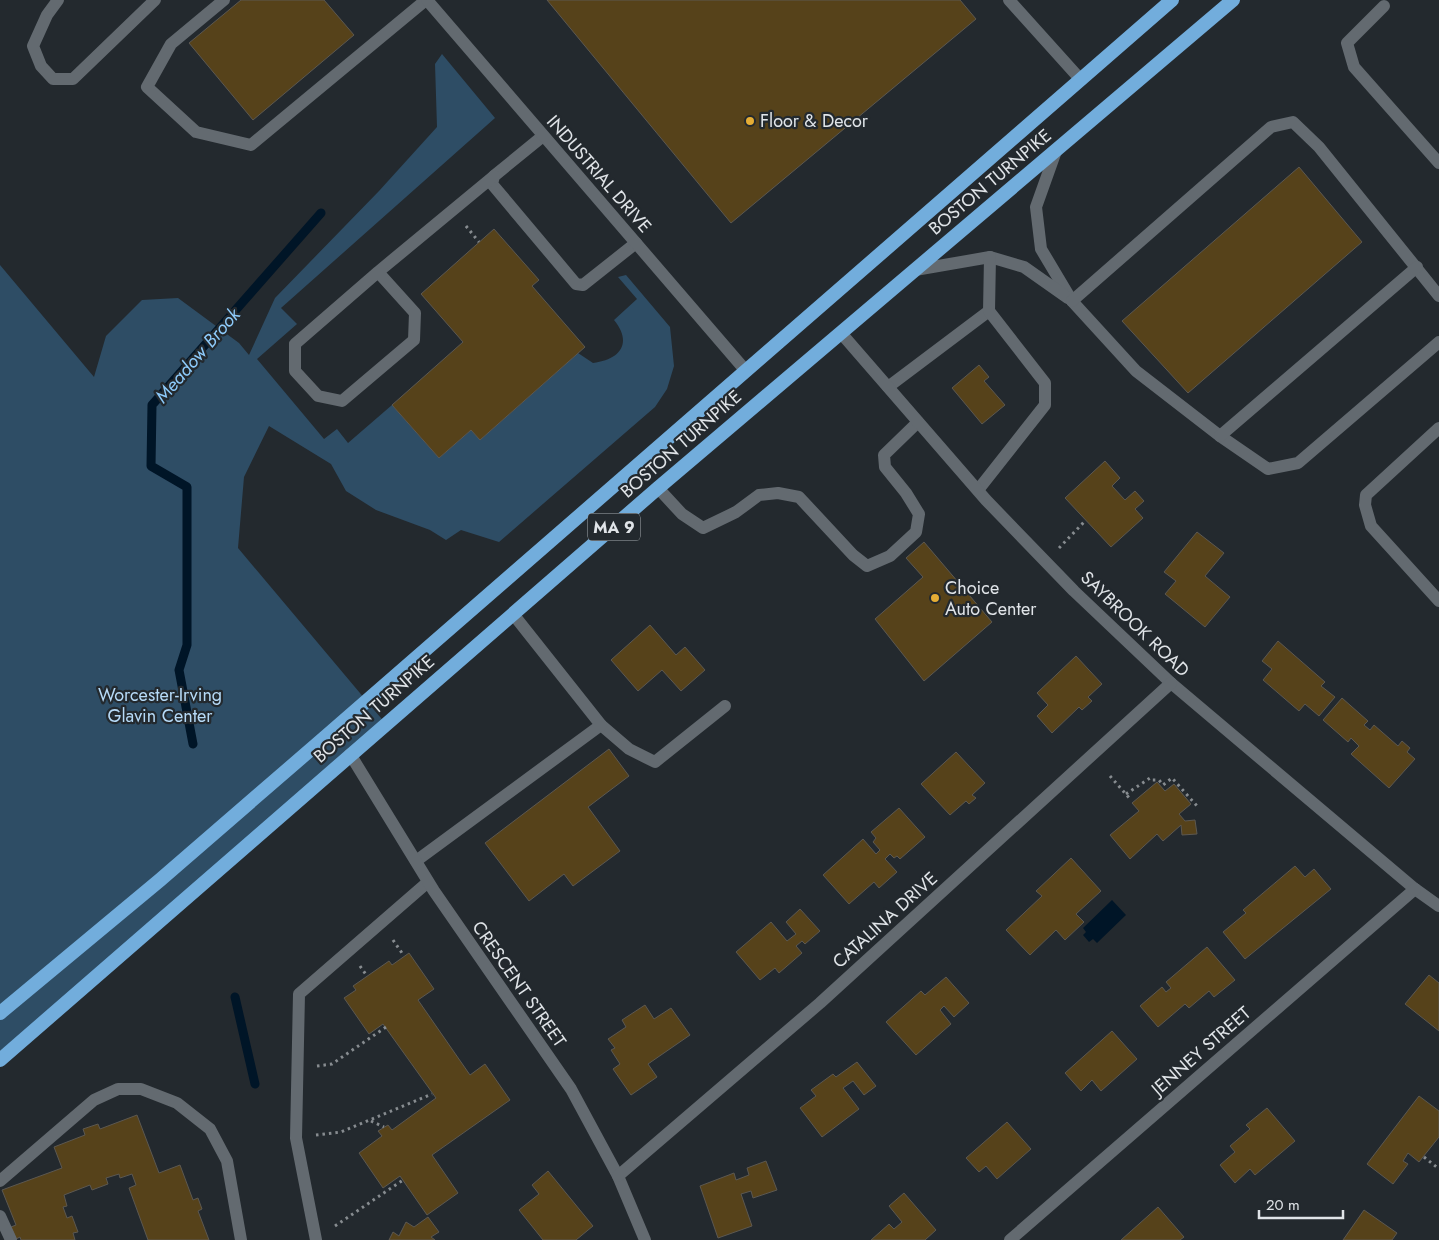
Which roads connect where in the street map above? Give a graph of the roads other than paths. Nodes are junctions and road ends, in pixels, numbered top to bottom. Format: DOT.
graph roads {
  1 [pos="58,0"];
  2 [pos="155,0"];
  3 [pos="224,0"];
  4 [pos="427,0"];
  5 [pos="1009,0"];
  6 [pos="1172,0"];
  7 [pos="1233,0"];
  8 [pos="1384,6"];
  9 [pos="1081,80"];
  10 [pos="543,136"];
  11 [pos="1056,152"];
  12 [pos="1439,163"];
  13 [pos="494,176"];
  14 [pos="636,243"];
  15 [pos="990,257"];
  16 [pos="1417,267"];
  17 [pos="916,270"];
  18 [pos="378,272"];
  19 [pos="1439,296"];
  20 [pos="1072,301"];
  21 [pos="989,311"];
  22 [pos="841,333"];
  23 [pos="1439,342"];
  24 [pos="746,371"];
  25 [pos="888,387"];
  26 [pos="918,422"];
  27 [pos="1439,428"];
  28 [pos="1220,436"];
  29 [pos="658,488"];
  30 [pos="978,490"];
  31 [pos="1439,601"];
  32 [pos="513,614"];
  33 [pos="1171,683"];
  34 [pos="724,706"];
  35 [pos="601,725"];
  36 [pos="350,754"];
  37 [pos="416,861"];
  38 [pos="428,882"];
  39 [pos="1415,889"];
  40 [pos="1439,906"];
  41 [pos="0,1013"];
  42 [pos="0,1060"];
  43 [pos="618,1176"];
  44 [pos="0,1181"];
  45 [pos="0,1216"];
  46 [pos="316,1239"];
  47 [pos="11,1240"];
  48 [pos="241,1240"];
  49 [pos="646,1240"];
  50 [pos="1010,1240"];
  1 -- 2 [label="street"];
  3 -- 4 [label="street"];
  4 -- 10 [label="street, INDUSTRIAL DRIVE"];
  5 -- 9 [label="street"];
  6 -- 9 [label="highway, BOSTON TURNPIKE / MA 9"];
  7 -- 11 [label="highway, BOSTON TURNPIKE / MA 9"];
  8 -- 12 [label="street"];
  9 -- 24 [label="highway, BOSTON TURNPIKE / MA 9"];
  10 -- 13 [label="street"];
  10 -- 14 [label="street, INDUSTRIAL DRIVE"];
  11 -- 17 [label="highway, BOSTON TURNPIKE / MA 9"];
  11 -- 20 [label="street"];
  13 -- 14 [label="street"];
  13 -- 18 [label="street"];
  14 -- 24 [label="street, INDUSTRIAL DRIVE"];
  15 -- 17 [label="street"];
  15 -- 20 [label="street"];
  15 -- 21 [label="street"];
  16 -- 19 [label="street"];
  16 -- 20 [label="street"];
  16 -- 28 [label="street"];
  17 -- 22 [label="highway, BOSTON TURNPIKE / MA 9"];
  18 -- 18 [label="street"];
  20 -- 28 [label="street"];
  21 -- 25 [label="street"];
  21 -- 30 [label="street"];
  22 -- 25 [label="street, SAYBROOK ROAD"];
  22 -- 29 [label="highway, BOSTON TURNPIKE / MA 9"];
  23 -- 28 [label="street"];
  24 -- 41 [label="highway, BOSTON TURNPIKE / MA 9"];
  25 -- 26 [label="street, SAYBROOK ROAD"];
  26 -- 29 [label="street"];
  26 -- 30 [label="street, SAYBROOK ROAD"];
  27 -- 31 [label="street"];
  29 -- 32 [label="highway, BOSTON TURNPIKE / MA 9"];
  30 -- 33 [label="street, SAYBROOK ROAD"];
  32 -- 35 [label="street"];
  32 -- 36 [label="highway, BOSTON TURNPIKE / MA 9"];
  33 -- 39 [label="street, SAYBROOK ROAD"];
  33 -- 43 [label="street, CATALINA DRIVE"];
  34 -- 35 [label="street"];
  35 -- 37 [label="street"];
  36 -- 37 [label="street, CRESCENT STREET"];
  36 -- 42 [label="highway, BOSTON TURNPIKE / MA 9"];
  37 -- 38 [label="street, CRESCENT STREET"];
  38 -- 43 [label="street, CRESCENT STREET"];
  38 -- 46 [label="street"];
  39 -- 40 [label="street, SAYBROOK ROAD"];
  39 -- 50 [label="street, JENNEY STREET"];
  43 -- 49 [label="street, CRESCENT STREET"];
  44 -- 48 [label="street"];
  45 -- 47 [label="street"];
}
